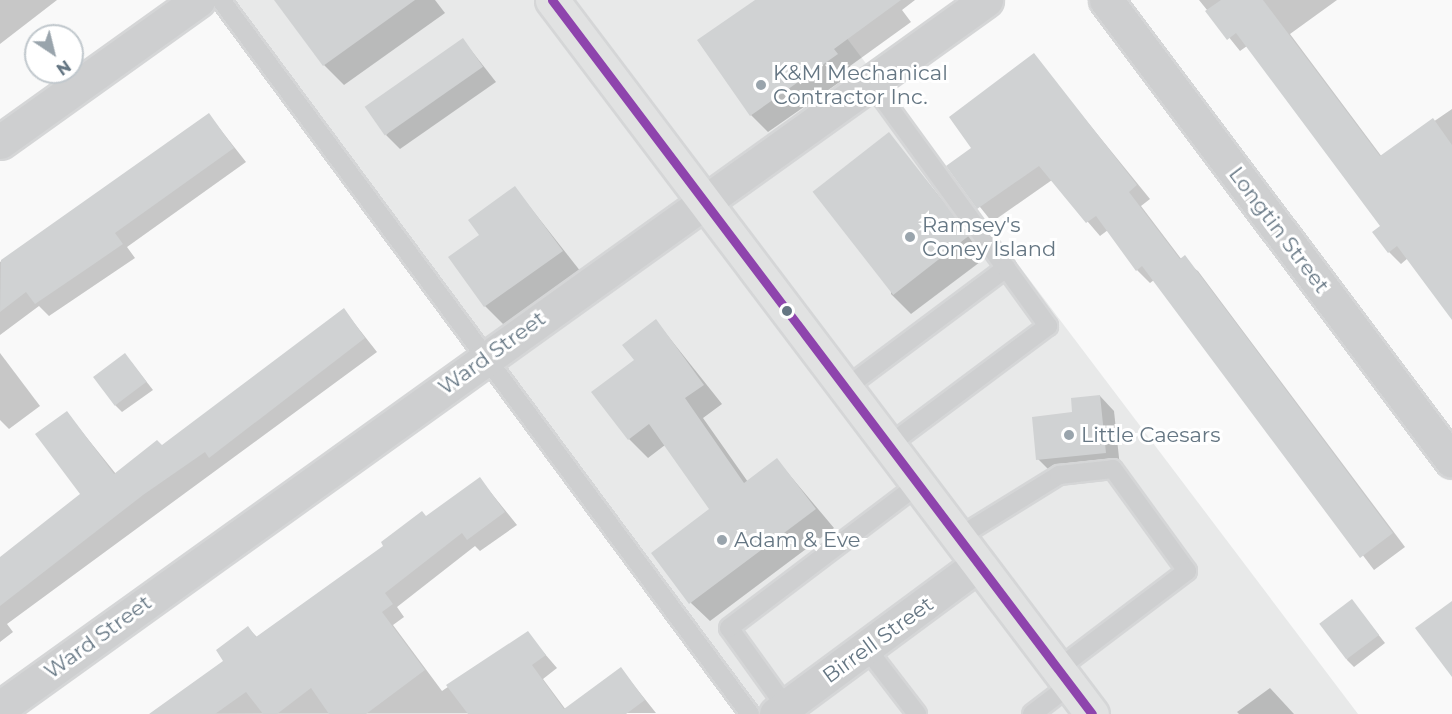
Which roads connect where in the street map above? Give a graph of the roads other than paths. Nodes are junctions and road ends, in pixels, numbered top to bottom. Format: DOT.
graph roads {
  1 [pos="198,0"];
  2 [pos="220,0"];
  3 [pos="552,0"];
  4 [pos="986,0"];
  5 [pos="1106,0"];
  6 [pos="870,81"];
  7 [pos="0,142"];
  8 [pos="706,200"];
  9 [pos="1006,268"];
  10 [pos="486,358"];
  11 [pos="847,387"];
  12 [pos="889,445"];
  13 [pos="1452,461"];
  14 [pos="919,484"];
  15 [pos="959,537"];
  16 [pos="979,564"];
  17 [pos="867,649"];
  18 [pos="1064,677"];
  19 [pos="0,708"];
  20 [pos="781,710"];
  21 [pos="750,714"];
  22 [pos="917,714"];
  23 [pos="1032,714"];
  24 [pos="1092,714"];
  1 -- 7 [label="street"];
  2 -- 10 [label="lane"];
  3 -- 8 [label="main road"];
  4 -- 6 [label="street, Ward Street"];
  5 -- 13 [label="street, Longtin Street"];
  6 -- 8 [label="street, Ward Street"];
  6 -- 9 [label="lane"];
  8 -- 10 [label="street, Ward Street"];
  8 -- 11 [label="main road"];
  9 -- 11 [label="lane"];
  9 -- 12 [label="lane"];
  10 -- 19 [label="street, Ward Street"];
  10 -- 21 [label="lane"];
  11 -- 12 [label="main road"];
  12 -- 14 [label="main road"];
  14 -- 15 [label="main road"];
  14 -- 20 [label="lane"];
  15 -- 16 [label="main road"];
  15 -- 18 [label="lane"];
  16 -- 17 [label="street, Birrell Street"];
  16 -- 18 [label="main road"];
  17 -- 20 [label="street, Birrell Street"];
  17 -- 22 [label="lane"];
  18 -- 23 [label="lane"];
  18 -- 24 [label="main road"];
}
